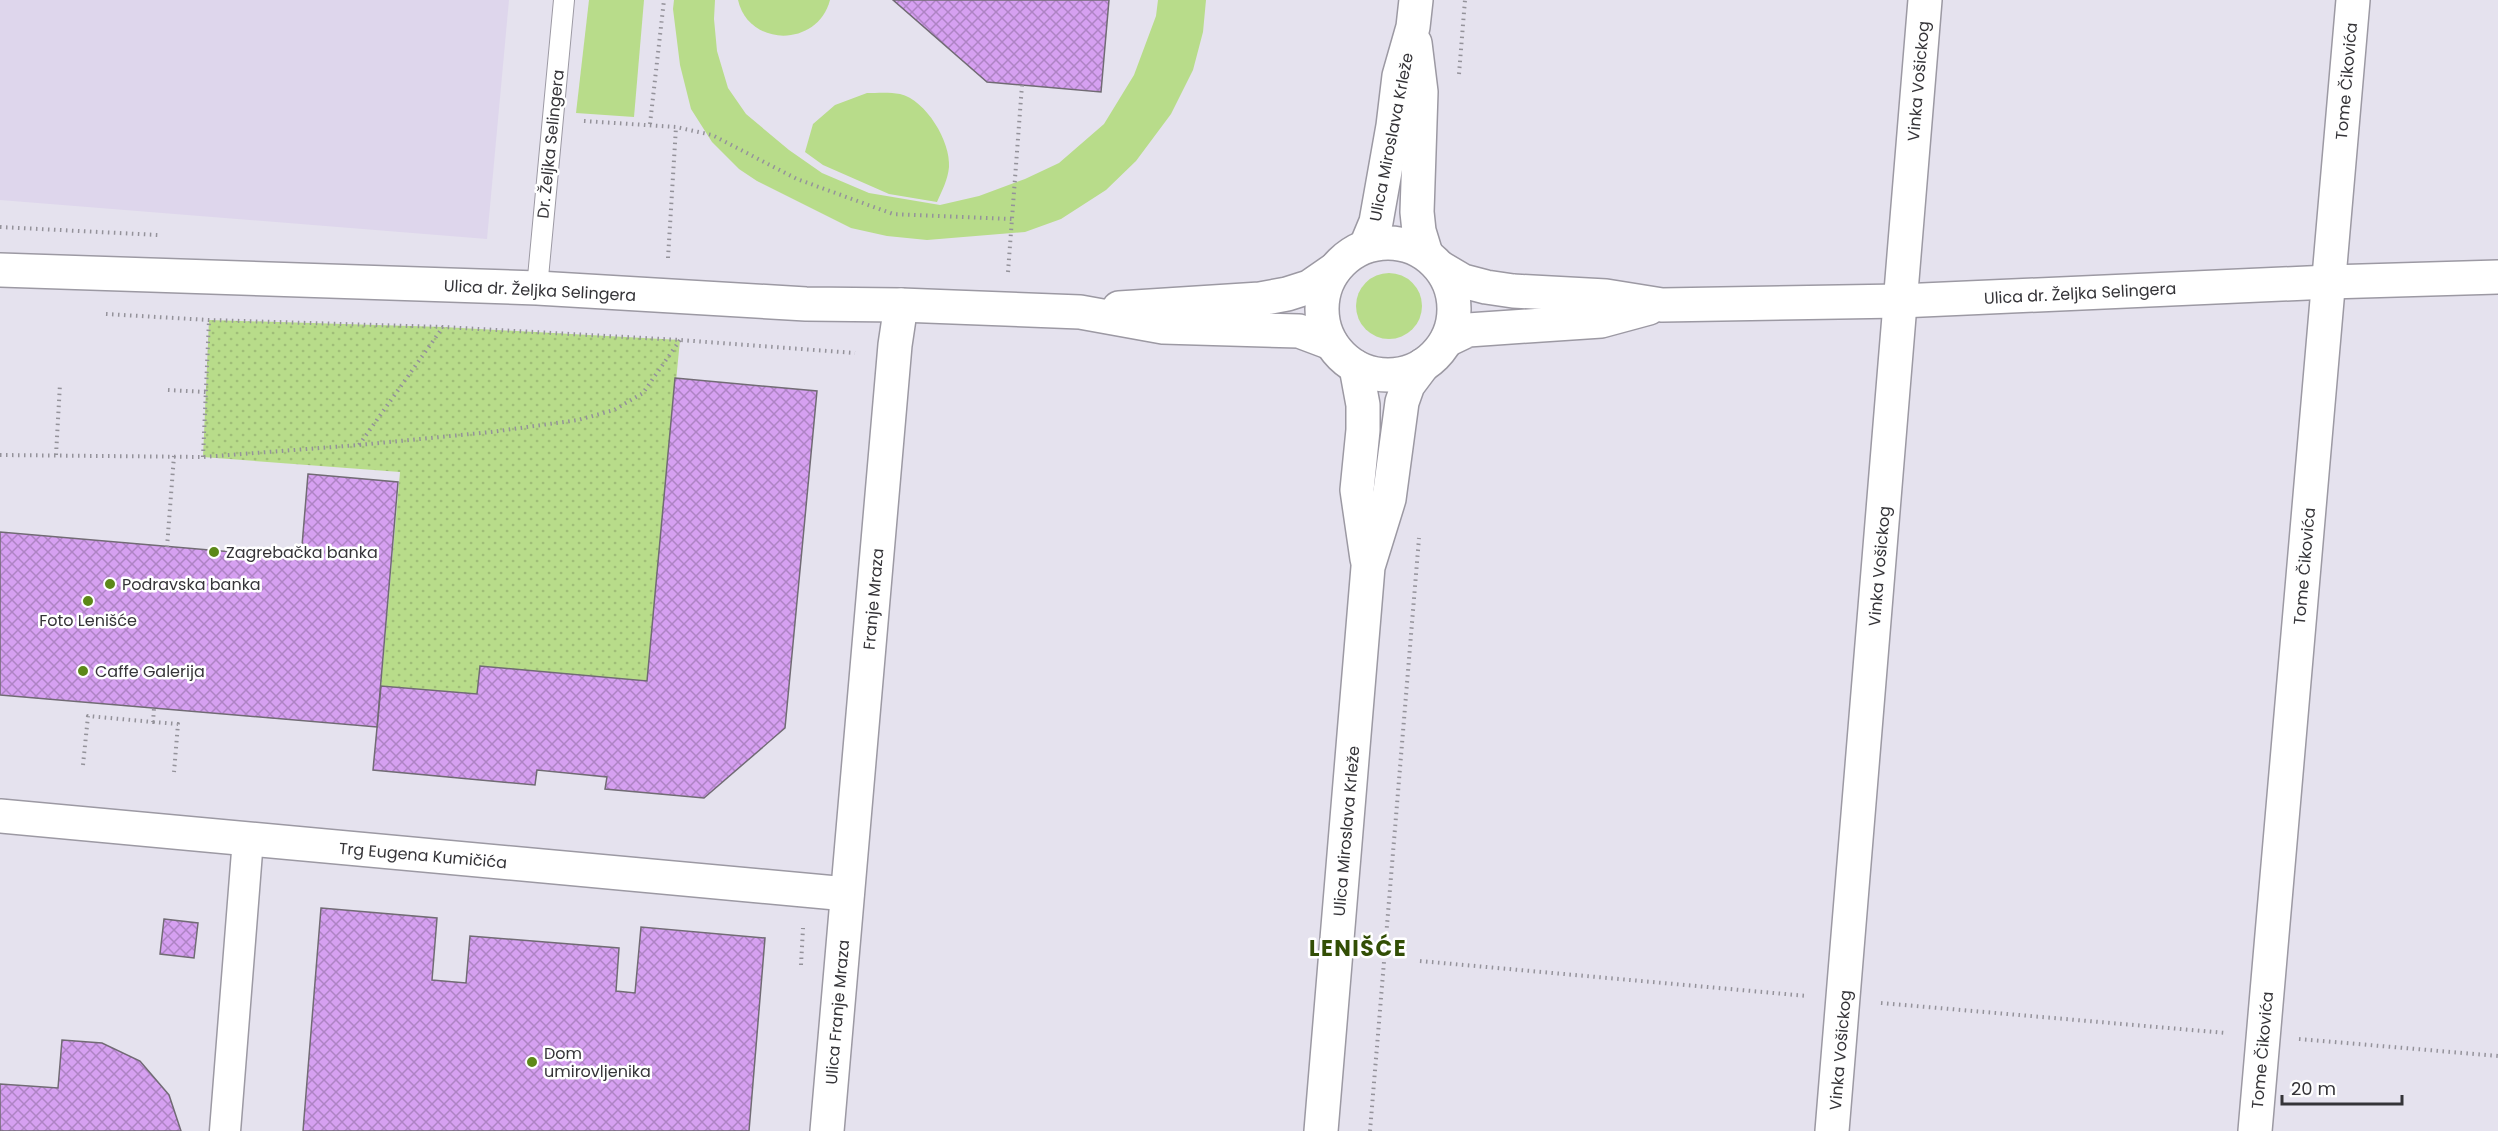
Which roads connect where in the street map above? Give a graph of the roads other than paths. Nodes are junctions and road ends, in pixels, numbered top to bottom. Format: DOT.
graph roads {
  1 [pos="564,0"];
  2 [pos="1925,0"];
  3 [pos="2353,0"];
  4 [pos="1415,13"];
  5 [pos="1366,246"];
  6 [pos="1433,261"];
  7 [pos="1335,269"];
  8 [pos="0,270"];
  9 [pos="2498,277"];
  10 [pos="2329,282"];
  11 [pos="537,288"];
  12 [pos="1900,301"];
  13 [pos="901,305"];
  14 [pos="1662,305"];
  15 [pos="1080,312"];
  16 [pos="1447,340"];
  17 [pos="1331,343"];
  18 [pos="1423,365"];
  19 [pos="1356,367"];
  20 [pos="1368,567"];
  21 [pos="0,816"];
  22 [pos="248,839"];
  23 [pos="847,894"];
  24 [pos="225,1131"];
  25 [pos="826,1131"];
  26 [pos="1321,1131"];
  27 [pos="1832,1131"];
  28 [pos="2255,1131"];
  1 -- 11 [label="lane, Dr. Željka Selingera"];
  2 -- 12 [label="street, Vinka Vošickog"];
  3 -- 10 [label="street, Tome Čikovića"];
  4 -- 5 [label="street, Ulica Miroslava Krleže"];
  4 -- 6 [label="street, Ulica Miroslava Krleže"];
  5 -- 6 [label="street"];
  5 -- 7 [label="street"];
  6 -- 14 [label="street, Ulica dr. Željka Selingera"];
  6 -- 16 [label="street"];
  7 -- 15 [label="street, Ulica dr. Željka Selingera"];
  7 -- 17 [label="street"];
  8 -- 11 [label="street, Ulica dr. Željka Selingera"];
  9 -- 10 [label="street, Ulica dr. Željka Selingera"];
  10 -- 12 [label="street, Ulica dr. Željka Selingera"];
  10 -- 28 [label="street, Tome Čikovića"];
  11 -- 13 [label="street, Ulica dr. Željka Selingera"];
  12 -- 14 [label="street, Ulica dr. Željka Selingera"];
  12 -- 27 [label="street, Vinka Vošickog"];
  13 -- 15 [label="street, Ulica dr. Željka Selingera"];
  13 -- 23 [label="street, Franje Mraza"];
  14 -- 16 [label="street, Ulica dr. Željka Selingera"];
  15 -- 17 [label="street, Ulica dr. Željka Selingera"];
  16 -- 18 [label="street"];
  17 -- 19 [label="street"];
  18 -- 19 [label="street"];
  18 -- 20 [label="street, Ulica Miroslava Krleže"];
  19 -- 20 [label="street, Ulica Miroslava Krleže"];
  20 -- 26 [label="street, Ulica Miroslava Krleže"];
  21 -- 22 [label="street, Trg Eugena Kumičića"];
  22 -- 23 [label="street, Trg Eugena Kumičića"];
  22 -- 24 [label="street"];
  23 -- 25 [label="street, Ulica Franje Mraza"];
}
